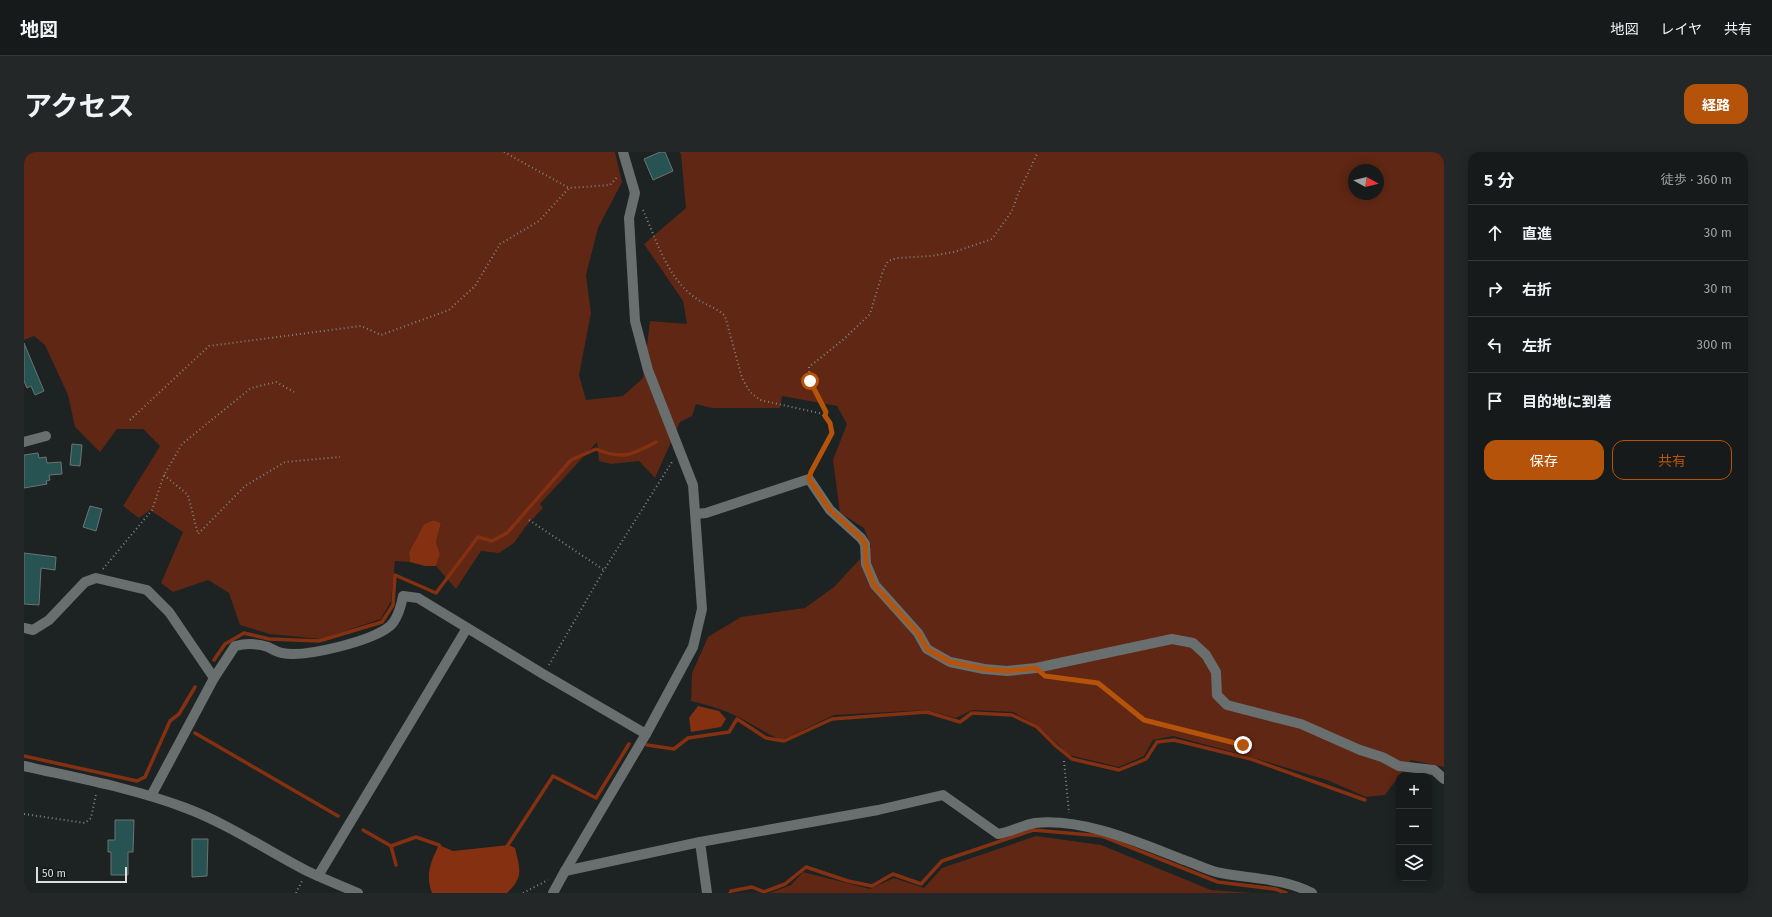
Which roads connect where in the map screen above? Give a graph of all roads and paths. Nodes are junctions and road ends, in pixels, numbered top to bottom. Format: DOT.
graph roads {
  1 [pos="504,152"];
  2 [pos="624,152"];
  3 [pos="1038,152"];
  4 [pos="628,166"];
  5 [pos="569,188"];
  6 [pos="635,192"];
  7 [pos="294,392"];
  8 [pos="825,416"];
  9 [pos="130,420"];
  10 [pos="46,436"];
  11 [pos="24,442"];
  12 [pos="679,450"];
  13 [pos="340,457"];
  14 [pos="164,475"];
  15 [pos="809,479"];
  16 [pos="696,514"];
  17 [pos="529,520"];
  18 [pos="604,570"];
  19 [pos="96,578"];
  20 [pos="24,628"];
  21 [pos="467,628"];
  22 [pos="1036,668"];
  23 [pos="543,674"];
  24 [pos="214,678"];
  25 [pos="646,734"];
  26 [pos="1243,745"];
  27 [pos="1064,761"];
  28 [pos="24,766"];
  29 [pos="1444,779"];
  30 [pos="98,783"];
  31 [pos="151,796"];
  32 [pos="24,814"];
  33 [pos="1070,824"];
  34 [pos="700,842"];
  35 [pos="564,871"];
  36 [pos="318,876"];
  37 [pos="358,893"];
  38 [pos="523,893"];
  39 [pos="553,893"];
  40 [pos="708,893"];
  41 [pos="1312,893"];
  1 -- 5 [label="path"];
  2 -- 4 [label="street"];
  3 -- 8 [label="path"];
  4 -- 5 [label="path"];
  4 -- 6 [label="street"];
  5 -- 9 [label="path"];
  6 -- 8 [label="path"];
  6 -- 12 [label="street"];
  7 -- 14 [label="path"];
  8 -- 15 [label="path"];
  10 -- 11 [label="street"];
  12 -- 16 [label="street"];
  12 -- 18 [label="path"];
  13 -- 14 [label="path"];
  14 -- 19 [label="path"];
  15 -- 16 [label="street"];
  15 -- 22 [label="street"];
  16 -- 25 [label="street"];
  17 -- 18 [label="path"];
  18 -- 23 [label="path"];
  19 -- 20 [label="street"];
  19 -- 24 [label="street"];
  21 -- 23 [label="street"];
  21 -- 24 [label="street"];
  21 -- 36 [label="street"];
  22 -- 26 [label="path"];
  22 -- 29 [label="street"];
  23 -- 25 [label="street"];
  24 -- 31 [label="street"];
  25 -- 35 [label="street"];
  27 -- 33 [label="path"];
  28 -- 30 [label="street"];
  30 -- 31 [label="street"];
  30 -- 32 [label="path"];
  31 -- 36 [label="street"];
  33 -- 34 [label="street"];
  33 -- 41 [label="street"];
  34 -- 35 [label="street"];
  34 -- 40 [label="street"];
  35 -- 38 [label="path"];
  35 -- 39 [label="street"];
  36 -- 37 [label="street"];
}
